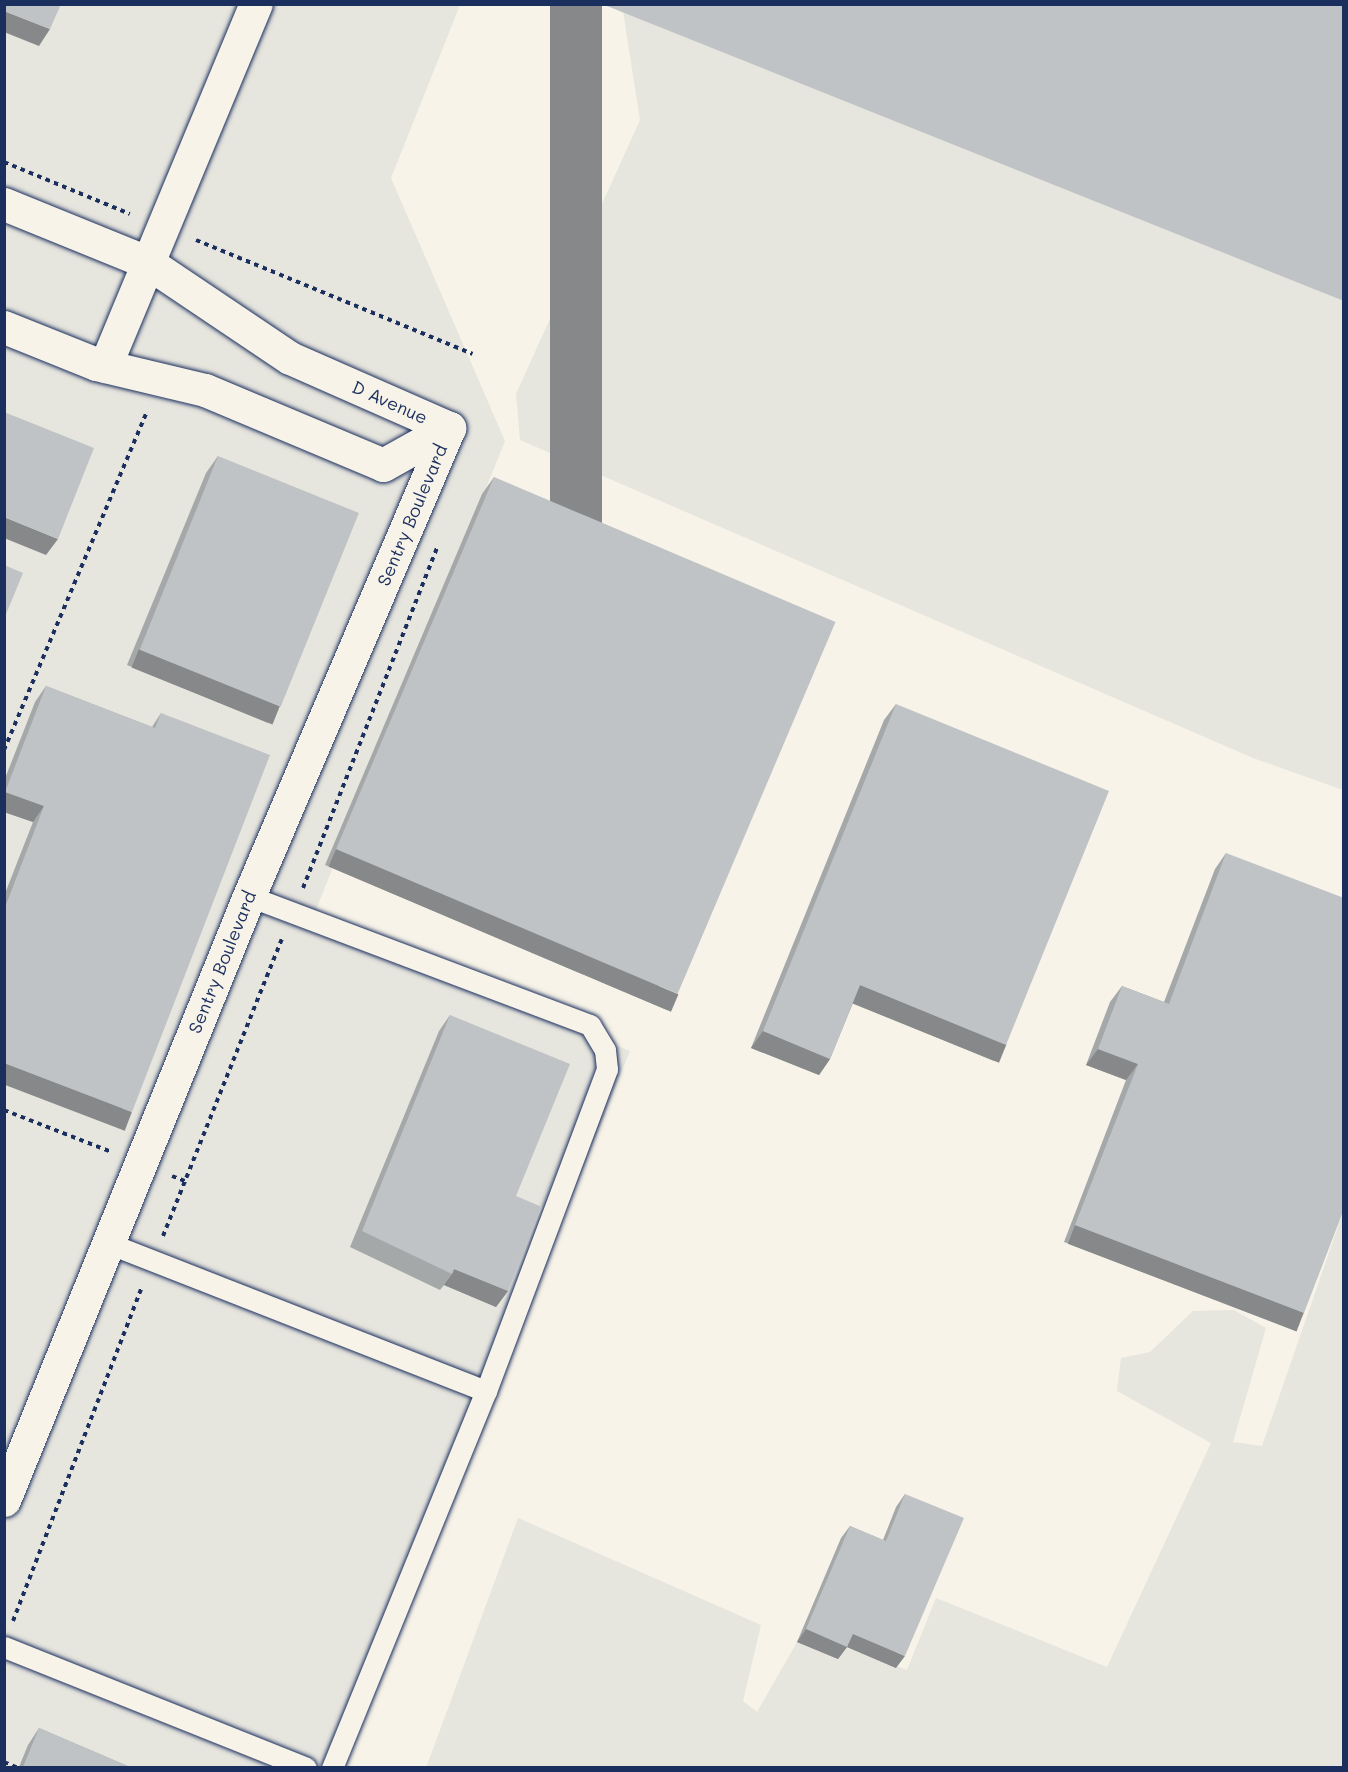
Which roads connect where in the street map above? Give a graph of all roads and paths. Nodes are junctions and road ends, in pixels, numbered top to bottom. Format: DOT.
graph roads {
  1 [pos="256,4"];
  2 [pos="4,162"];
  3 [pos="4,204"];
  4 [pos="162,227"];
  5 [pos="147,262"];
  6 [pos="4,327"];
  7 [pos="472,354"];
  8 [pos="105,366"];
  9 [pos="160,379"];
  10 [pos="449,428"];
  11 [pos="435,534"];
  12 [pos="4,750"];
  13 [pos="249,896"];
  14 [pos="293,912"];
  15 [pos="4,1110"];
  16 [pos="140,1163"];
  17 [pos="185,1181"];
  18 [pos="108,1243"];
  19 [pos="153,1261"];
  20 [pos="486,1391"];
  21 [pos="4,1500"];
  22 [pos="12,1624"];
  23 [pos="4,1647"];
  24 [pos="4,1762"];
  25 [pos="18,1767"];
  26 [pos="306,1767"];
  27 [pos="332,1767"];
  1 -- 4 [label="street"];
  2 -- 4 [label="path"];
  3 -- 5 [label="street, D Avenue"];
  4 -- 5 [label="street"];
  4 -- 7 [label="path"];
  5 -- 8 [label="street"];
  5 -- 10 [label="street, D Avenue"];
  6 -- 8 [label="street, D Avenue"];
  8 -- 9 [label="street, D Avenue"];
  9 -- 10 [label="street, D Avenue"];
  9 -- 12 [label="path"];
  10 -- 13 [label="street, Sentry Boulevard"];
  11 -- 14 [label="path"];
  13 -- 14 [label="lane"];
  13 -- 16 [label="street, Sentry Boulevard"];
  14 -- 17 [label="path"];
  14 -- 20 [label="lane"];
  15 -- 16 [label="path"];
  16 -- 17 [label="path"];
  16 -- 18 [label="street, Sentry Boulevard"];
  17 -- 19 [label="path"];
  18 -- 19 [label="lane"];
  18 -- 21 [label="street, Sentry Boulevard"];
  19 -- 20 [label="lane"];
  19 -- 22 [label="path"];
  20 -- 27 [label="lane"];
  23 -- 26 [label="lane"];
  24 -- 25 [label="path"];
}
